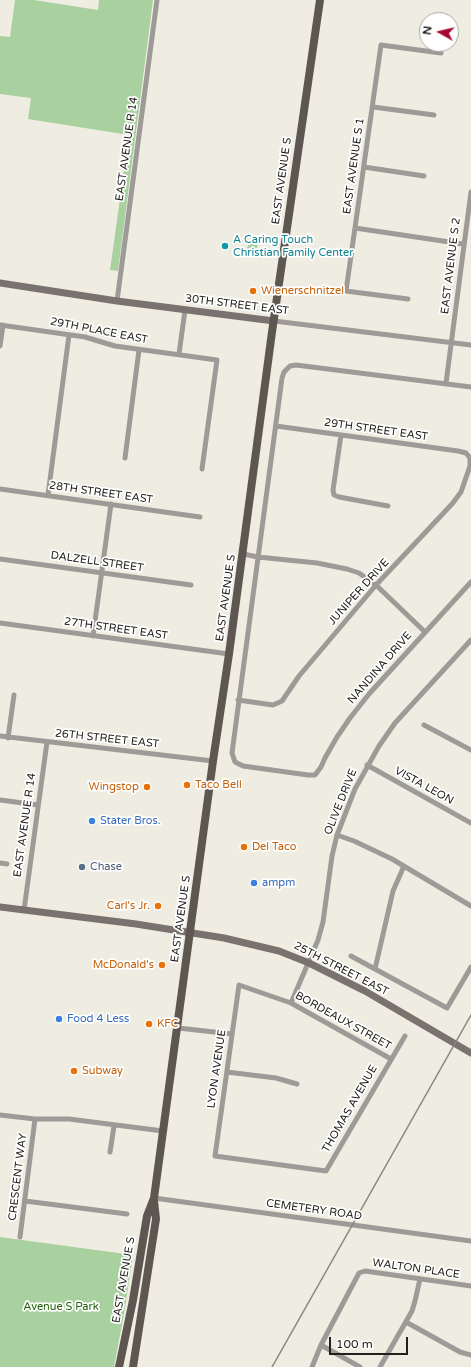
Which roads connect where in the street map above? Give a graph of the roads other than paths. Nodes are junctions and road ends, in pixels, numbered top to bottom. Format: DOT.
graph roads {
  1 [pos="157,0"];
  2 [pos="320,0"];
  3 [pos="442,53"];
  4 [pos="373,106"];
  5 [pos="434,115"];
  6 [pos="364,167"];
  7 [pos="424,176"];
  8 [pos="471,192"];
  9 [pos="355,228"];
  10 [pos="463,244"];
  11 [pos="0,283"];
  12 [pos="408,299"];
  13 [pos="117,301"];
  14 [pos="185,310"];
  15 [pos="274,321"];
  16 [pos="1,325"];
  17 [pos="69,335"];
  18 [pos="451,343"];
  19 [pos="471,345"];
  20 [pos="0,346"];
  21 [pos="139,350"];
  22 [pos="179,354"];
  23 [pos="446,384"];
  24 [pos="471,387"];
  25 [pos="276,426"];
  26 [pos="341,435"];
  27 [pos="125,458"];
  28 [pos="470,458"];
  29 [pos="202,469"];
  30 [pos="0,489"];
  31 [pos="48,495"];
  32 [pos="110,504"];
  33 [pos="388,506"];
  34 [pos="200,517"];
  35 [pos="243,554"];
  36 [pos="258,557"];
  37 [pos="0,559"];
  38 [pos="101,572"];
  39 [pos="191,585"];
  40 [pos="470,585"];
  41 [pos="376,586"];
  42 [pos="0,624"];
  43 [pos="425,632"];
  44 [pos="93,636"];
  45 [pos="471,640"];
  46 [pos="229,654"];
  47 [pos="14,695"];
  48 [pos="238,700"];
  49 [pos="424,725"];
  50 [pos="0,736"];
  51 [pos="8,738"];
  52 [pos="47,742"];
  53 [pos="471,750"];
  54 [pos="213,761"];
  55 [pos="367,765"];
  56 [pos="0,800"];
  57 [pos="38,805"];
  58 [pos="471,824"];
  59 [pos="338,835"];
  60 [pos="0,863"];
  61 [pos="7,864"];
  62 [pos="404,866"];
  63 [pos="0,906"];
  64 [pos="471,906"];
  65 [pos="24,910"];
  66 [pos="190,933"];
  67 [pos="351,956"];
  68 [pos="309,963"];
  69 [pos="471,967"];
  70 [pos="375,969"];
  71 [pos="239,985"];
  72 [pos="291,1003"];
  73 [pos="178,1028"];
  74 [pos="232,1034"];
  75 [pos="405,1036"];
  76 [pos="471,1053"];
  77 [pos="391,1059"];
  78 [pos="227,1072"];
  79 [pos="297,1084"];
  80 [pos="0,1115"];
  81 [pos="35,1119"];
  82 [pos="114,1126"];
  83 [pos="163,1132"];
  84 [pos="110,1152"];
  85 [pos="215,1156"];
  86 [pos="154,1198"];
  87 [pos="25,1201"];
  88 [pos="128,1214"];
  89 [pos="20,1237"];
  90 [pos="471,1241"];
  91 [pos="420,1279"];
  92 [pos="471,1286"];
  93 [pos="406,1322"];
  94 [pos="321,1345"];
  95 [pos="471,1355"];
  96 [pos="119,1367"];
  97 [pos="133,1367"];
  98 [pos="312,1367"];
  99 [pos="360,1367"];
  100 [pos="380,1367"];
  1 -- 13 [label="street, EAST AVENUE R 14"];
  2 -- 15 [label="main road, EAST AVENUE S"];
  3 -- 4 [label="street, EAST AVENUE S 1"];
  4 -- 5 [label="street"];
  4 -- 6 [label="street, EAST AVENUE S 1"];
  6 -- 7 [label="street"];
  6 -- 9 [label="street, EAST AVENUE S 1"];
  8 -- 10 [label="street, EAST AVENUE S 2"];
  9 -- 10 [label="street"];
  9 -- 12 [label="street, EAST AVENUE S 1"];
  10 -- 18 [label="street, EAST AVENUE S 2"];
  11 -- 13 [label="main road, 30TH STREET EAST"];
  13 -- 14 [label="main road, 30TH STREET EAST"];
  14 -- 15 [label="main road, 30TH STREET EAST"];
  14 -- 22 [label="street"];
  15 -- 18 [label="street, 30TH STREET EAST"];
  15 -- 35 [label="main road, EAST AVENUE S"];
  16 -- 17 [label="street, 29TH PLACE EAST"];
  16 -- 20 [label="street"];
  17 -- 21 [label="street, 29TH PLACE EAST"];
  17 -- 31 [label="street"];
  18 -- 19 [label="street, 30TH STREET EAST"];
  18 -- 23 [label="street, EAST AVENUE S 2"];
  21 -- 22 [label="street, 29TH PLACE EAST"];
  21 -- 27 [label="street"];
  22 -- 29 [label="street, 29TH PLACE EAST"];
  23 -- 24 [label="street"];
  23 -- 25 [label="street"];
  25 -- 26 [label="street, 29TH STREET EAST"];
  25 -- 36 [label="street"];
  26 -- 28 [label="street, 29TH STREET EAST"];
  26 -- 33 [label="street"];
  28 -- 41 [label="street, JUNIPER DRIVE"];
  30 -- 31 [label="street, 28TH STREET EAST"];
  31 -- 32 [label="street, 28TH STREET EAST"];
  32 -- 34 [label="street, 28TH STREET EAST"];
  32 -- 38 [label="street"];
  35 -- 36 [label="street"];
  35 -- 46 [label="main road, EAST AVENUE S"];
  36 -- 41 [label="street"];
  36 -- 48 [label="street"];
  37 -- 38 [label="street, DALZELL STREET"];
  38 -- 39 [label="street, DALZELL STREET"];
  38 -- 44 [label="street"];
  40 -- 43 [label="street, NANDINA DRIVE"];
  41 -- 43 [label="street"];
  41 -- 48 [label="street, JUNIPER DRIVE"];
  42 -- 44 [label="street, 27TH STREET EAST"];
  43 -- 48 [label="street, NANDINA DRIVE"];
  44 -- 46 [label="street, 27TH STREET EAST"];
  45 -- 55 [label="street, OLIVE DRIVE"];
  46 -- 54 [label="main road, EAST AVENUE S"];
  47 -- 51 [label="street"];
  49 -- 53 [label="street"];
  50 -- 51 [label="street, 26TH STREET EAST"];
  51 -- 52 [label="street, 26TH STREET EAST"];
  52 -- 54 [label="street, 26TH STREET EAST"];
  52 -- 57 [label="street, EAST AVENUE R 14"];
  54 -- 66 [label="main road, EAST AVENUE S"];
  55 -- 58 [label="street, VISTA LEON"];
  55 -- 59 [label="street, OLIVE DRIVE"];
  56 -- 57 [label="street"];
  57 -- 65 [label="street, EAST AVENUE R 14"];
  59 -- 62 [label="street"];
  59 -- 68 [label="street, OLIVE DRIVE"];
  60 -- 61 [label="street"];
  62 -- 64 [label="street"];
  62 -- 70 [label="street"];
  63 -- 65 [label="main road, 25TH STREET EAST"];
  65 -- 66 [label="main road, 25TH STREET EAST"];
  66 -- 68 [label="main road, 25TH STREET EAST"];
  66 -- 73 [label="main road, EAST AVENUE S"];
  67 -- 70 [label="street"];
  68 -- 72 [label="street, OLIVE DRIVE"];
  68 -- 76 [label="main road, 25TH STREET EAST"];
  69 -- 70 [label="street"];
  71 -- 72 [label="street, BORDEAUX STREET"];
  71 -- 74 [label="street, LYON AVENUE"];
  72 -- 77 [label="street, BORDEAUX STREET"];
  73 -- 74 [label="street"];
  73 -- 83 [label="main road, EAST AVENUE S"];
  74 -- 78 [label="street, LYON AVENUE"];
  75 -- 77 [label="street, THOMAS AVENUE"];
  77 -- 85 [label="street, THOMAS AVENUE"];
  78 -- 79 [label="street"];
  78 -- 85 [label="street, LYON AVENUE"];
  80 -- 81 [label="street"];
  81 -- 82 [label="street"];
  81 -- 87 [label="street, CRESCENT WAY"];
  82 -- 83 [label="street"];
  82 -- 84 [label="street"];
  83 -- 86 [label="main road, EAST AVENUE S"];
  86 -- 90 [label="street, CEMETERY ROAD"];
  86 -- 96 [label="main road, EAST AVENUE S"];
  86 -- 97 [label="main road, EAST AVENUE S"];
  87 -- 88 [label="street"];
  87 -- 89 [label="street, CRESCENT WAY"];
  91 -- 92 [label="street, WALTON PLACE"];
  91 -- 93 [label="street"];
  91 -- 94 [label="street, WALTON PLACE"];
  93 -- 95 [label="street"];
  93 -- 100 [label="street"];
  94 -- 98 [label="street"];
  94 -- 99 [label="street"];
}
